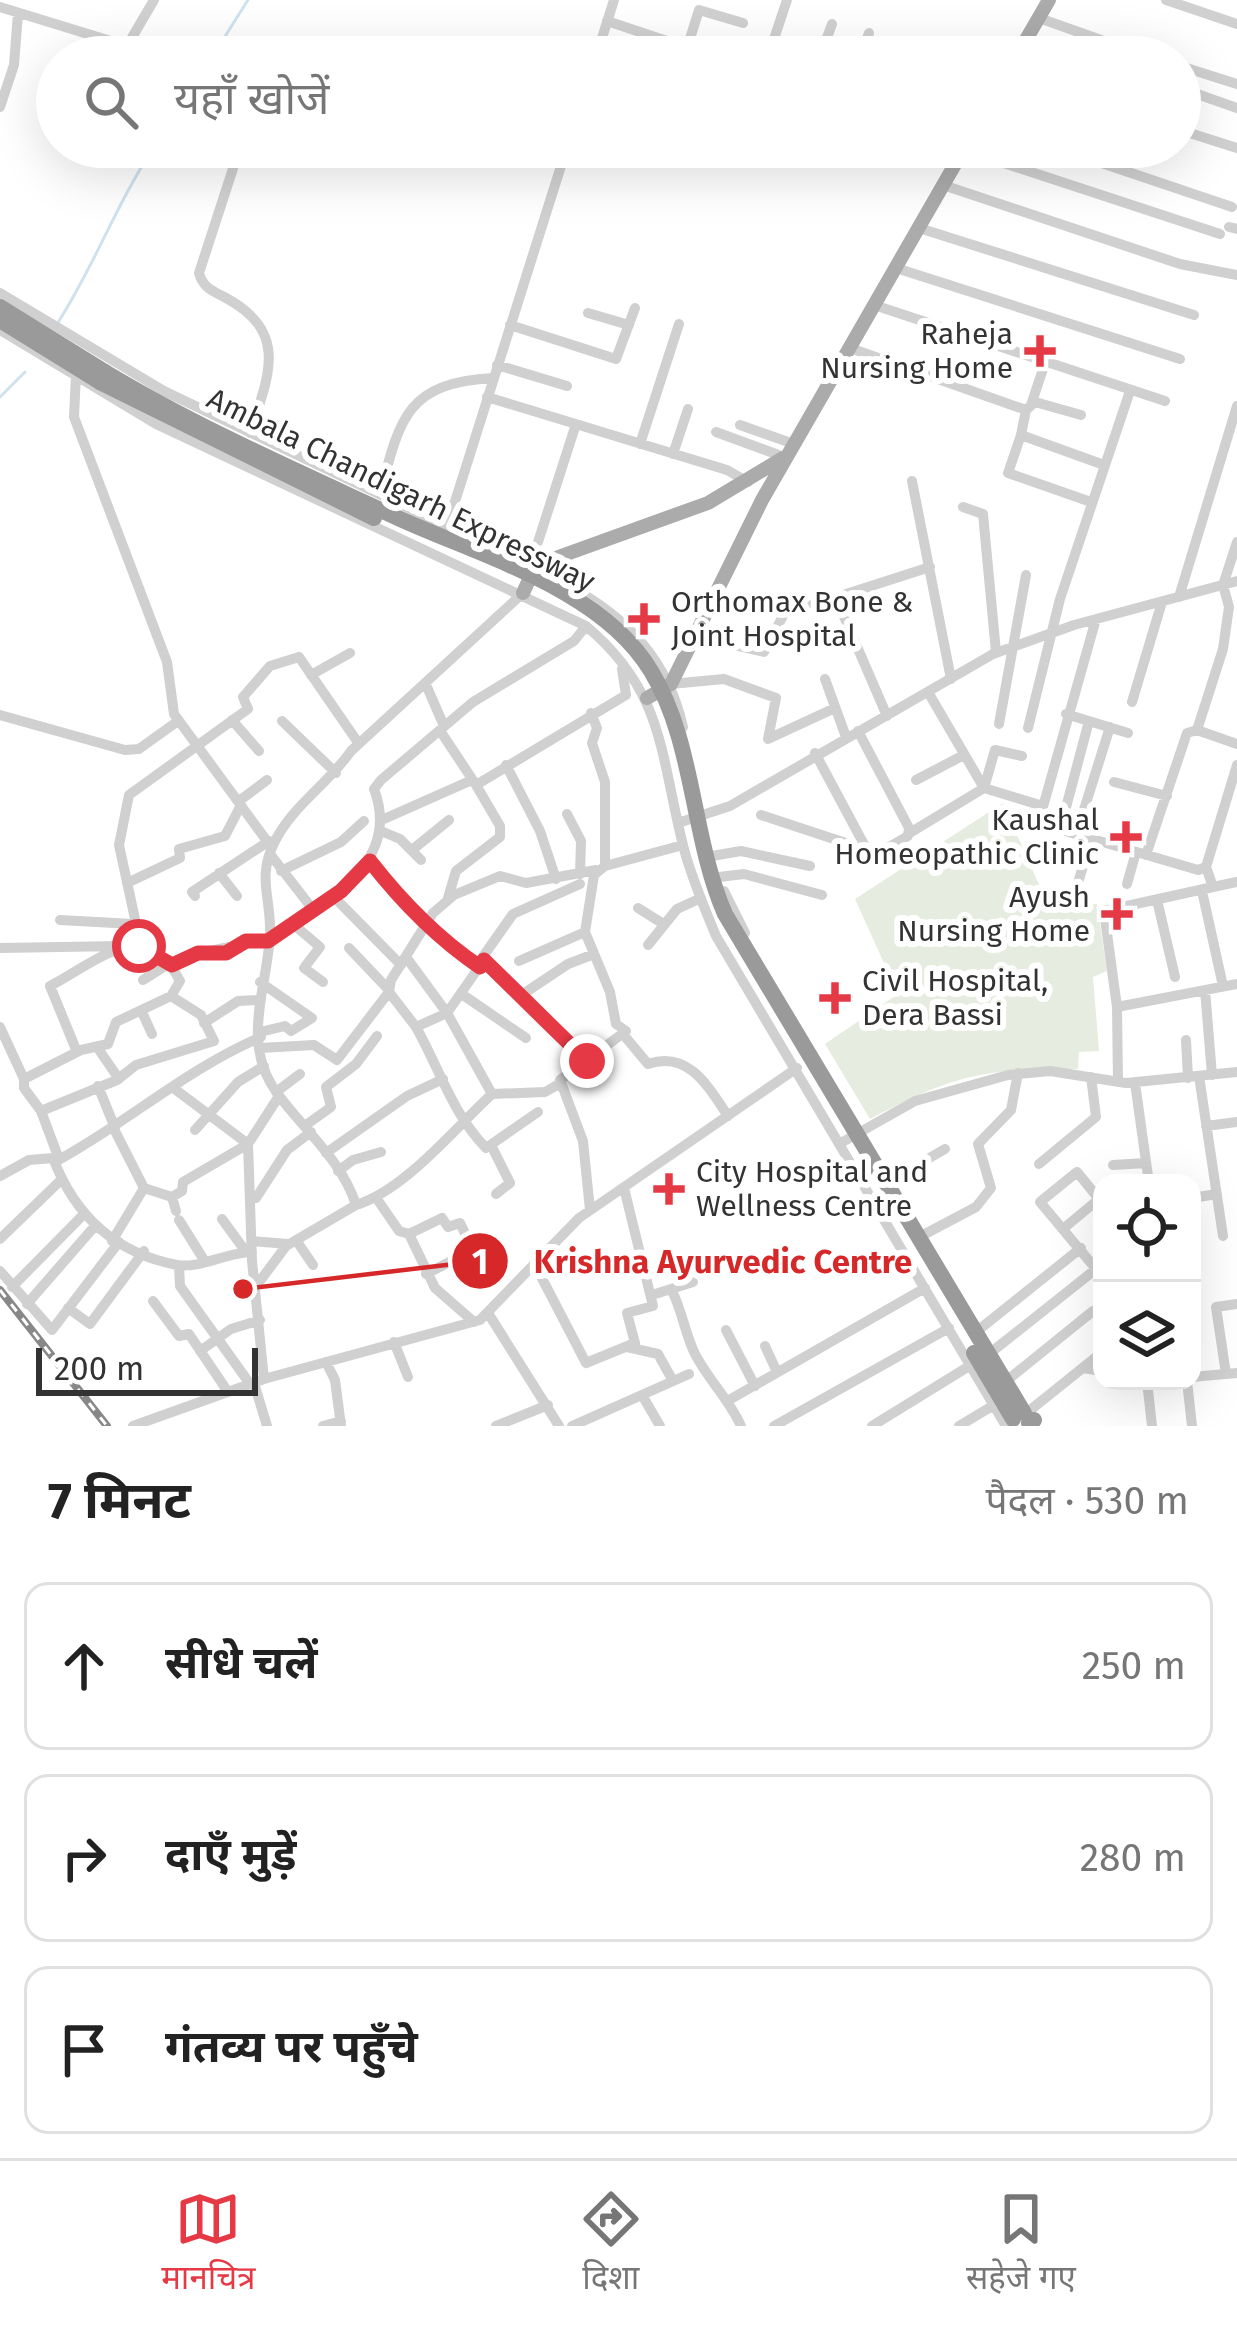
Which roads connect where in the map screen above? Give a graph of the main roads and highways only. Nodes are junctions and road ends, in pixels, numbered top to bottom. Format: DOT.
graph roads {
  1 [pos="1049,0"];
  2 [pos="1028,36"];
  3 [pos="953,168"];
  4 [pos="0,307"];
  5 [pos="0,320"];
  6 [pos="91,370"];
  7 [pos="789,452"];
  8 [pos="523,593"];
  9 [pos="647,698"];
  10 [pos="1025,1421"];
  1 -- 2 [label="main road"];
  3 -- 7 [label="main road"];
  4 -- 6 [label="highway, Ambala Chandigarh Expressway"];
  5 -- 6 [label="highway, Ambala Chandigarh Expressway"];
  6 -- 10 [label="highway, Ambala Chandigarh Expressway, bridge"];
  7 -- 8 [label="main road"];
  7 -- 9 [label="main road"];
}
